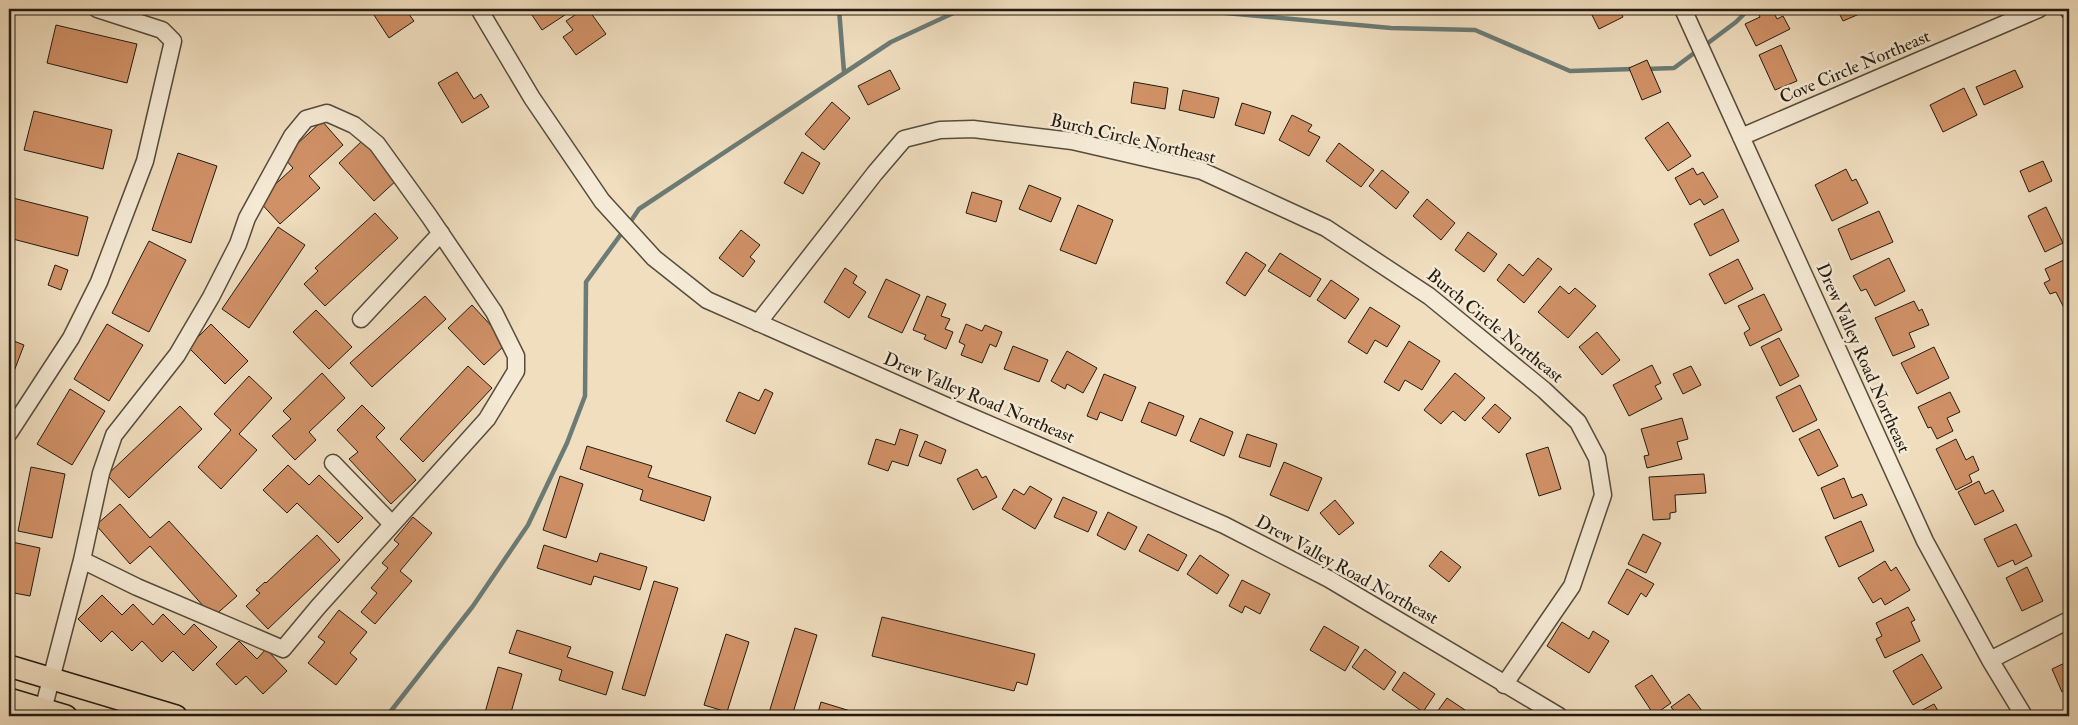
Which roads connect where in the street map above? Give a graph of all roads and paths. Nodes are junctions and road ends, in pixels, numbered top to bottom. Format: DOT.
graph roads {
  1 [pos="97,9"];
  2 [pos="479,9"];
  3 [pos="1683,9"];
  4 [pos="2039,9"];
  5 [pos="1742,138"];
  6 [pos="440,233"];
  7 [pos="361,319"];
  8 [pos="758,323"];
  9 [pos="9,432"];
  10 [pos="333,463"];
  11 [pos="392,524"];
  12 [pos="82,560"];
  13 [pos="2069,620"];
  14 [pos="1990,660"];
  15 [pos="9,666"];
  16 [pos="50,679"];
  17 [pos="1504,684"];
  18 [pos="9,699"];
  19 [pos="43,710"];
  20 [pos="66,716"];
  21 [pos="176,716"];
  22 [pos="1559,716"];
  23 [pos="2024,716"];
  1 -- 9 [label="street"];
  2 -- 8 [label="street, Drew Valley Road Northeast"];
  3 -- 5 [label="street, Drew Valley Road Northeast"];
  4 -- 5 [label="street, Cove Circle Northeast"];
  5 -- 14 [label="street, Drew Valley Road Northeast"];
  6 -- 7 [label="street"];
  6 -- 11 [label="street"];
  6 -- 12 [label="street"];
  8 -- 17 [label="street, Drew Valley Road Northeast"];
  8 -- 17 [label="street, Burch Circle Northeast"];
  10 -- 11 [label="street"];
  11 -- 12 [label="street"];
  12 -- 16 [label="street"];
  13 -- 14 [label="street"];
  14 -- 23 [label="street, Drew Valley Road Northeast"];
  15 -- 16 [label="main road"];
  16 -- 19 [label="street"];
  16 -- 21 [label="main road"];
  17 -- 22 [label="street, Drew Valley Road Northeast"];
  18 -- 19 [label="main road"];
  19 -- 20 [label="main road"];
}
